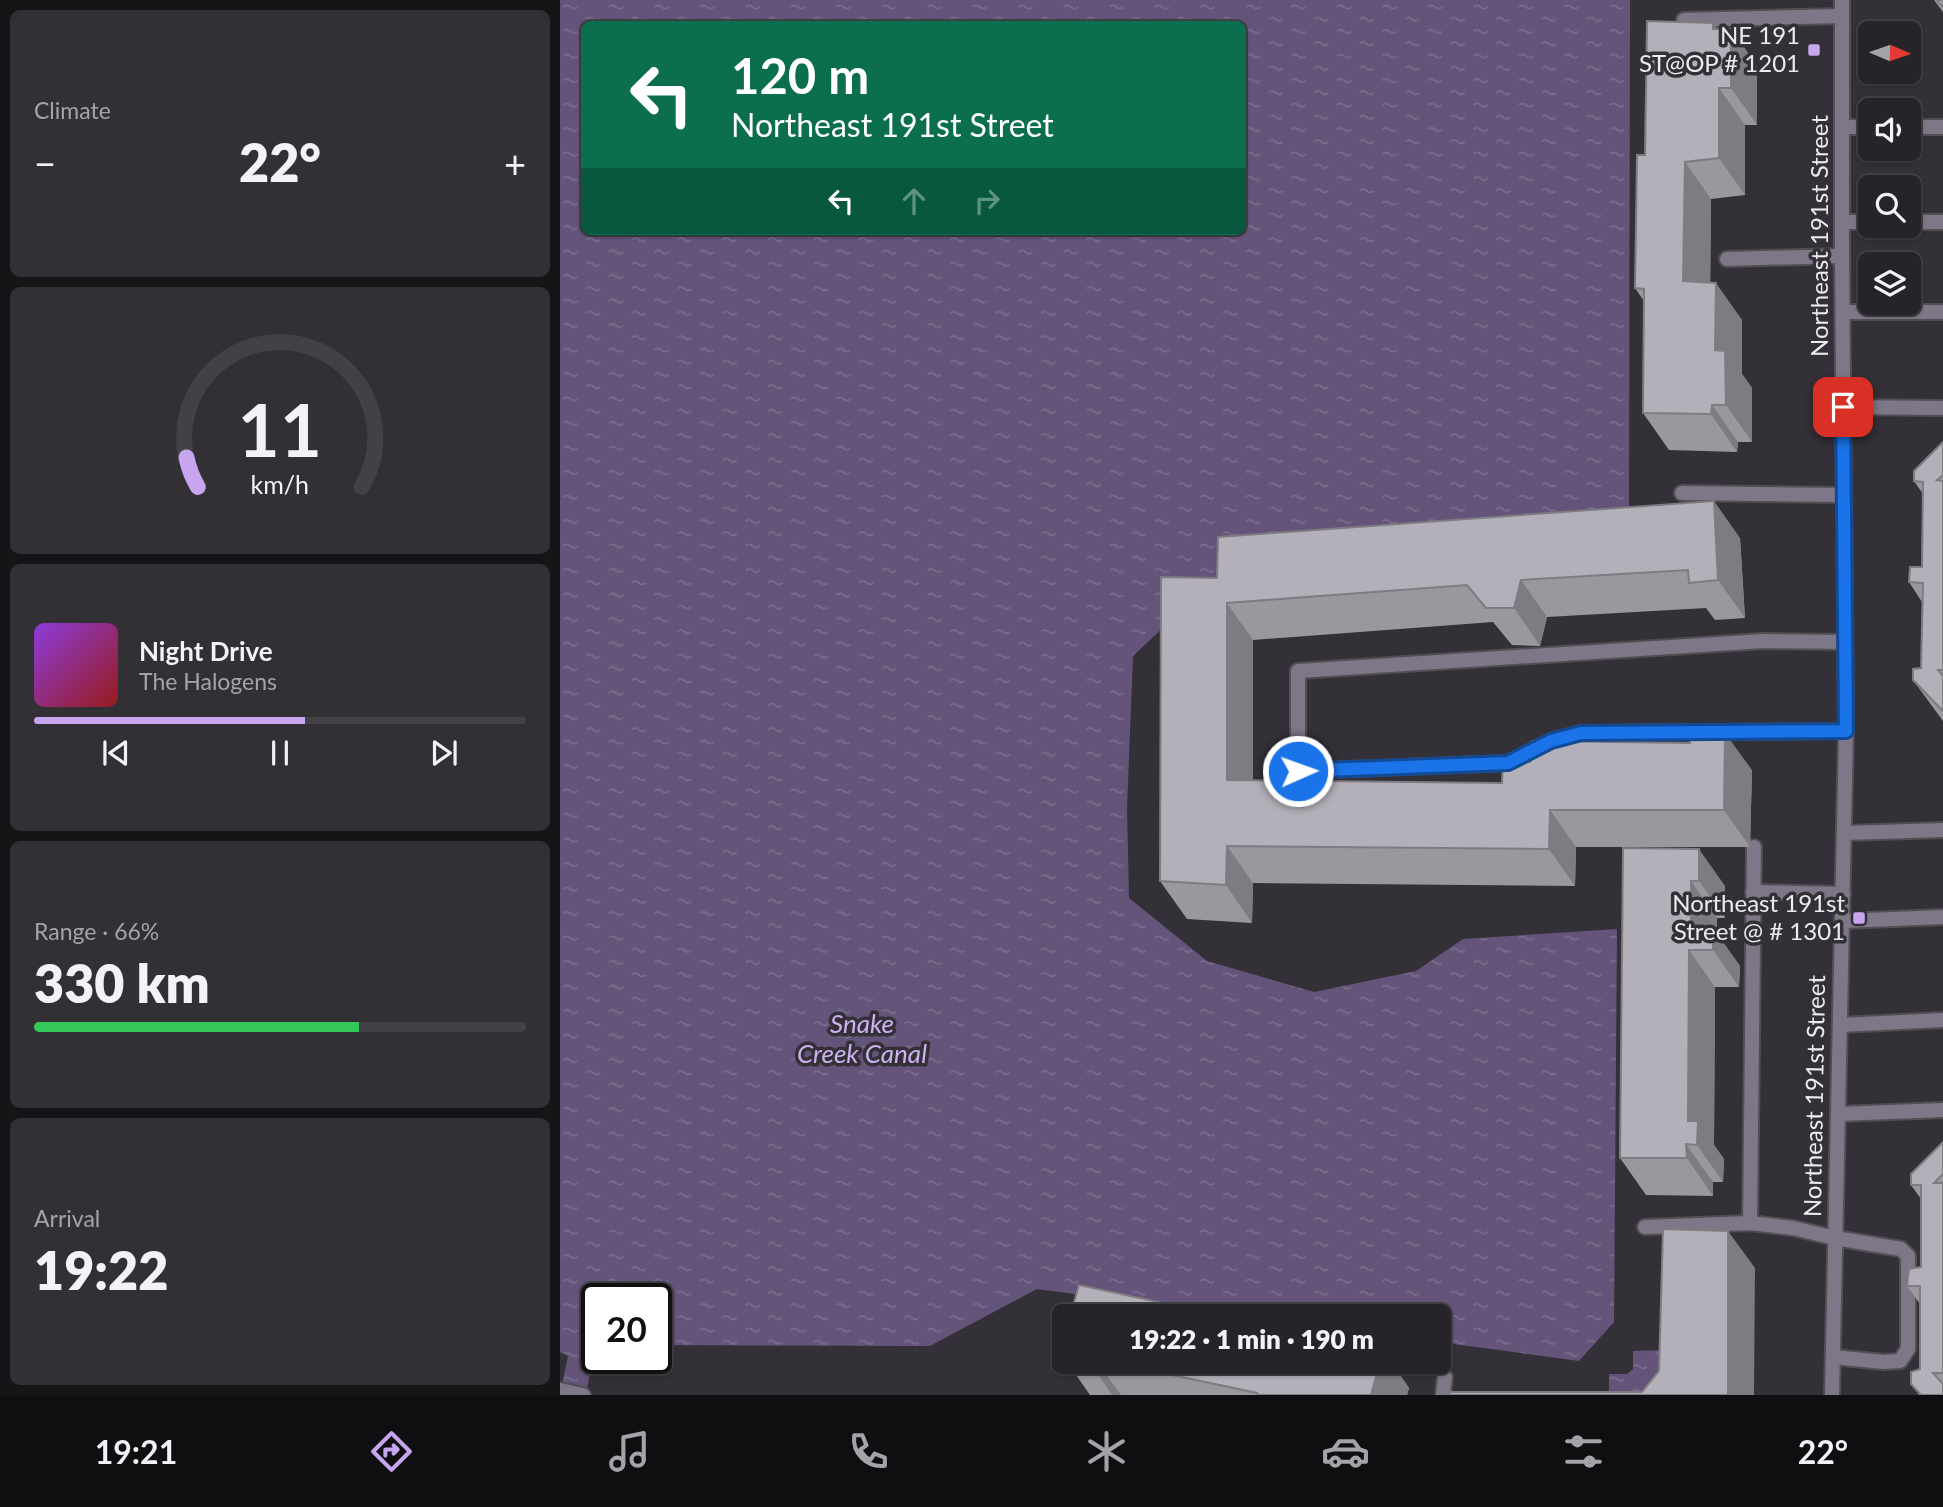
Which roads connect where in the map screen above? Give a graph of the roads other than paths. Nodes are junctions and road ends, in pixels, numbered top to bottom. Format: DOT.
graph roads {
  1 [pos="1842,0"];
  2 [pos="1842,16"];
  3 [pos="1684,20"];
  4 [pos="1842,127"];
  5 [pos="1858,127"];
  6 [pos="1921,127"];
  7 [pos="1943,127"];
  8 [pos="1842,222"];
  9 [pos="1858,222"];
  10 [pos="1921,222"];
  11 [pos="1943,222"];
  12 [pos="1842,256"];
  13 [pos="1727,259"];
  14 [pos="1843,312"];
  15 [pos="1943,312"];
  16 [pos="1843,407"];
  17 [pos="1943,408"];
  18 [pos="1682,493"];
  19 [pos="1844,495"];
  20 [pos="1845,642"];
  21 [pos="1846,731"];
  22 [pos="1943,830"];
  23 [pos="1844,833"];
  24 [pos="1754,847"];
  25 [pos="1753,892"];
  26 [pos="1843,894"];
  27 [pos="1943,917"];
  28 [pos="1842,921"];
  29 [pos="1943,1020"];
  30 [pos="1840,1025"];
  31 [pos="1943,1110"];
  32 [pos="1839,1114"];
  33 [pos="1751,1223"];
  34 [pos="1645,1227"];
  35 [pos="1835,1238"];
  36 [pos="1833,1357"];
  37 [pos="1445,1377"];
  38 [pos="560,1390"];
  39 [pos="583,1395"];
  40 [pos="1443,1395"];
  41 [pos="1832,1395"];
  1 -- 2 [label="street, Northeast 191st Street"];
  2 -- 3 [label="street"];
  2 -- 4 [label="street, Northeast 191st Street"];
  4 -- 5 [label="street"];
  4 -- 8 [label="street, Northeast 191st Street"];
  6 -- 7 [label="street"];
  8 -- 9 [label="street"];
  8 -- 12 [label="street, Northeast 191st Street"];
  10 -- 11 [label="street"];
  12 -- 13 [label="street"];
  12 -- 14 [label="street, Northeast 191st Street"];
  14 -- 15 [label="street"];
  14 -- 16 [label="street, Northeast 191st Street"];
  16 -- 17 [label="street"];
  16 -- 19 [label="street, Northeast 191st Street"];
  18 -- 19 [label="street"];
  19 -- 20 [label="street, Northeast 191st Street"];
  20 -- 21 [label="street, Northeast 191st Street"];
  20 -- 21 [label="street"];
  21 -- 23 [label="street, Northeast 191st Street"];
  22 -- 23 [label="street"];
  23 -- 26 [label="street, Northeast 191st Street"];
  24 -- 25 [label="street"];
  25 -- 26 [label="street"];
  25 -- 33 [label="street"];
  26 -- 28 [label="street, Northeast 191st Street"];
  27 -- 28 [label="street"];
  28 -- 30 [label="street, Northeast 191st Street"];
  29 -- 30 [label="street"];
  30 -- 32 [label="street, Northeast 191st Street"];
  31 -- 32 [label="street"];
  32 -- 35 [label="street, Northeast 191st Street"];
  33 -- 34 [label="street"];
  33 -- 35 [label="street"];
  35 -- 36 [label="street, Northeast 191st Street"];
  35 -- 36 [label="street"];
  36 -- 41 [label="street, Northeast 191st Street"];
  37 -- 40 [label="street"];
  38 -- 39 [label="street"];
}
